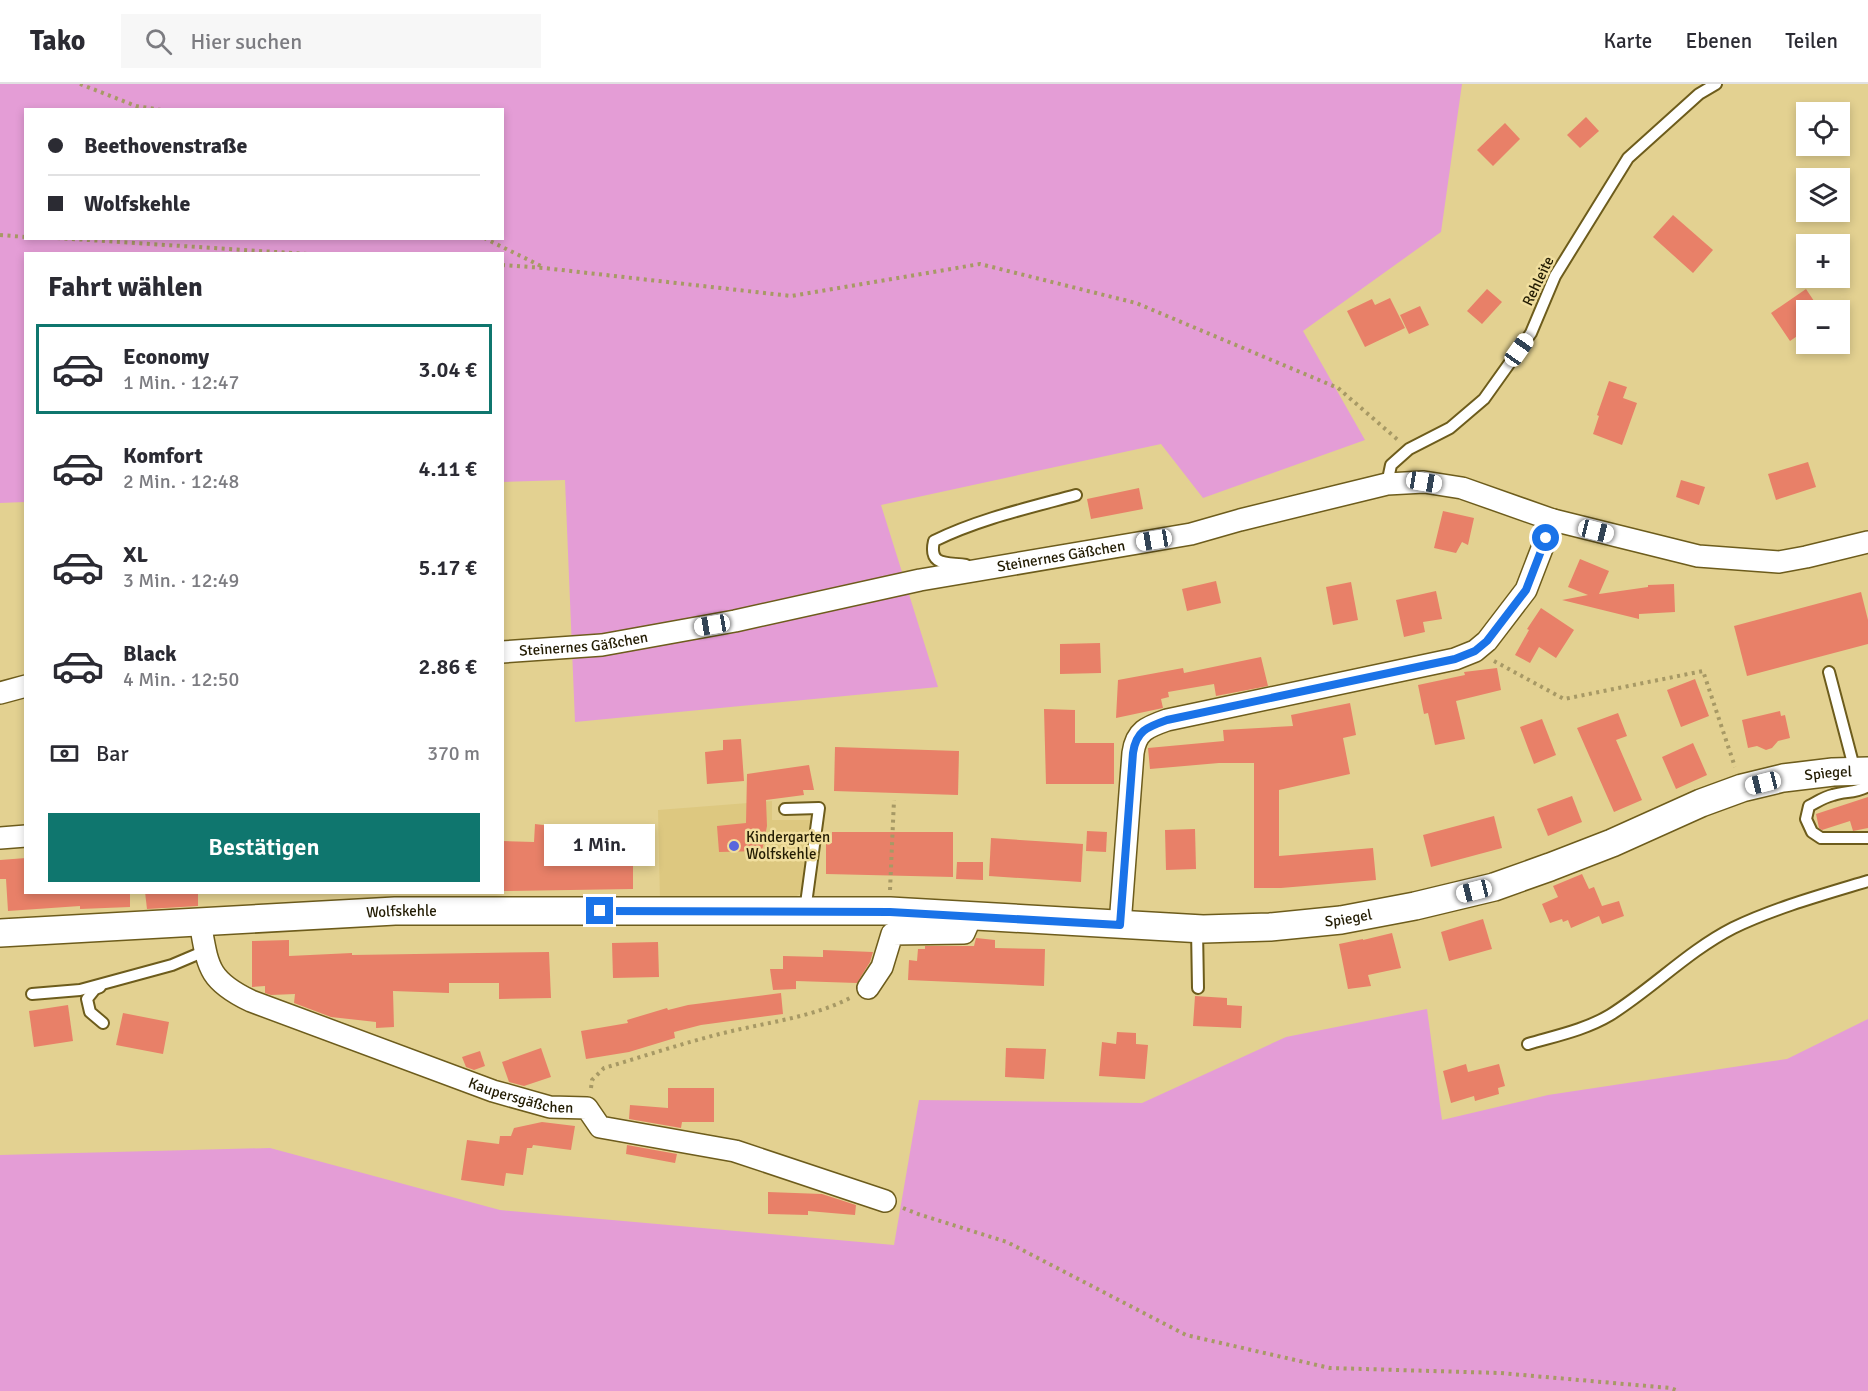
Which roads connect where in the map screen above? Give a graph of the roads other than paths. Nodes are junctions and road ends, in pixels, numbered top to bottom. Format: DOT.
graph roads {
  1 [pos="1716,84"];
  2 [pos="1387,484"];
  3 [pos="1076,495"];
  4 [pos="1553,520"];
  5 [pos="1868,542"];
  6 [pos="984,569"];
  7 [pos="504,652"];
  8 [pos="1829,672"];
  9 [pos="24,687"];
  10 [pos="0,693"];
  11 [pos="1864,776"];
  12 [pos="785,809"];
  13 [pos="24,836"];
  14 [pos="0,838"];
  15 [pos="1868,838"];
  16 [pos="1868,881"];
  17 [pos="805,912"];
  18 [pos="971,917"];
  19 [pos="200,922"];
  20 [pos="1120,925"];
  21 [pos="1197,929"];
  22 [pos="0,933"];
  23 [pos="205,951"];
  24 [pos="108,983"];
  25 [pos="868,988"];
  26 [pos="1198,988"];
  27 [pos="32,994"];
  28 [pos="104,1023"];
  29 [pos="1528,1044"];
  30 [pos="885,1201"];
  1 -- 2 [label="lane, Rehleite"];
  2 -- 4 [label="street, Steinernes Gäßchen"];
  2 -- 6 [label="street, Steinernes Gäßchen"];
  3 -- 6 [label="lane"];
  4 -- 5 [label="street, Steinernes Gäßchen"];
  4 -- 20 [label="street"];
  6 -- 7 [label="street, Steinernes Gäßchen"];
  8 -- 11 [label="lane"];
  9 -- 10 [label="street"];
  11 -- 15 [label="lane, Spiegel"];
  11 -- 21 [label="street, Spiegel"];
  12 -- 17 [label="lane"];
  13 -- 14 [label="street"];
  16 -- 29 [label="lane"];
  17 -- 18 [label="street, Spiegel"];
  17 -- 19 [label="street, Wolfskehle"];
  18 -- 20 [label="street, Spiegel"];
  18 -- 25 [label="street"];
  19 -- 22 [label="street, Wolfskehle"];
  19 -- 23 [label="street, Kaupersgäßchen"];
  20 -- 21 [label="street, Spiegel"];
  21 -- 26 [label="lane"];
  23 -- 24 [label="lane"];
  23 -- 30 [label="street, Kaupersgäßchen"];
  24 -- 27 [label="lane"];
  24 -- 28 [label="lane"];
}
